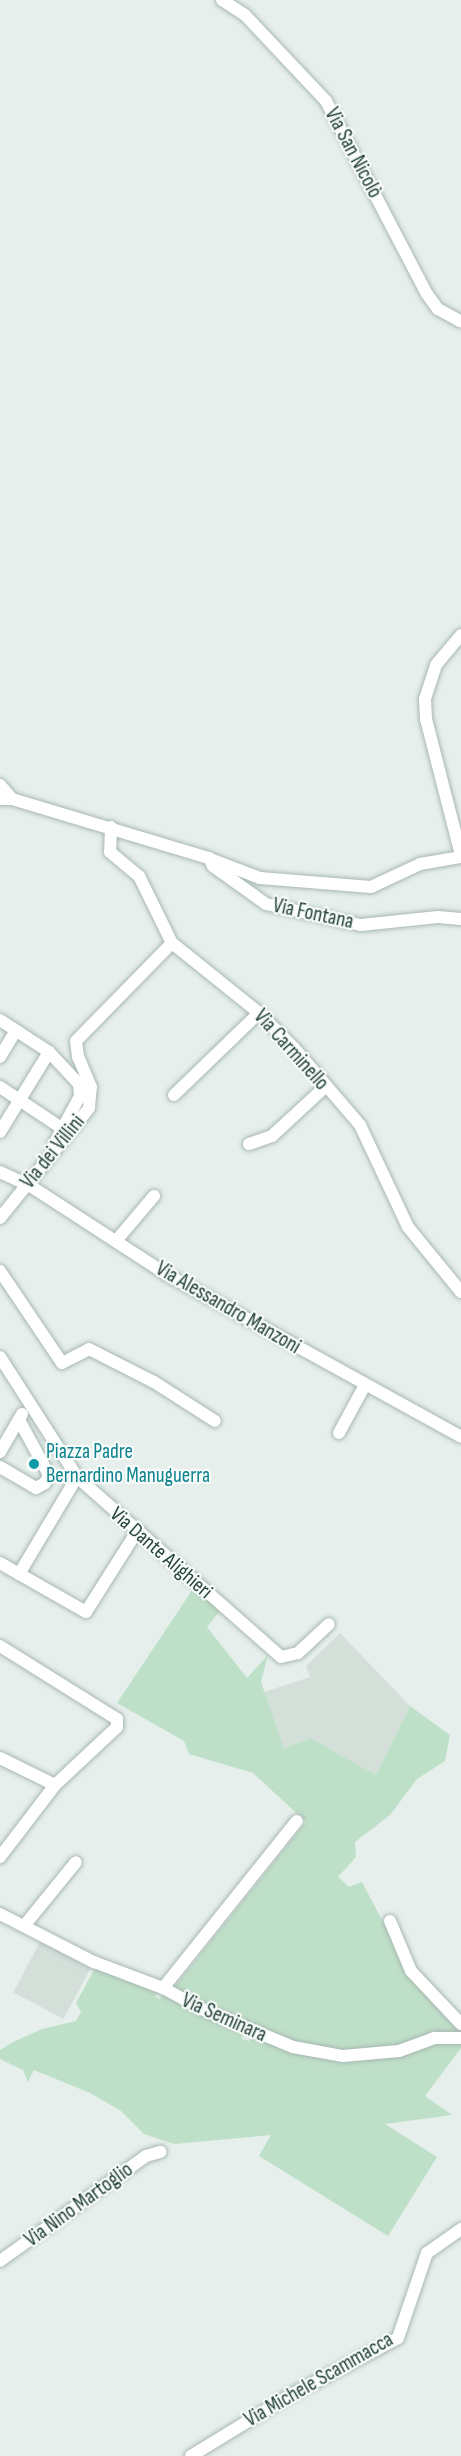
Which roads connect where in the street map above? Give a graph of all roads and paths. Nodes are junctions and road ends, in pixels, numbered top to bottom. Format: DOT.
graph roads {
  1 [pos="222,0"];
  2 [pos="461,322"];
  3 [pos="461,635"];
  4 [pos="0,785"];
  5 [pos="6,799"];
  6 [pos="111,827"];
  7 [pos="461,856"];
  8 [pos="209,858"];
  9 [pos="461,919"];
  10 [pos="172,943"];
  11 [pos="259,1013"];
  12 [pos="0,1020"];
  13 [pos="16,1030"];
  14 [pos="49,1052"];
  15 [pos="0,1057"];
  16 [pos="0,1087"];
  17 [pos="325,1088"];
  18 [pos="174,1095"];
  19 [pos="19,1100"];
  20 [pos="63,1129"];
  21 [pos="0,1132"];
  22 [pos="249,1144"];
  23 [pos="49,1159"];
  24 [pos="0,1172"];
  25 [pos="26,1185"];
  26 [pos="154,1196"];
  27 [pos="0,1218"];
  28 [pos="116,1241"];
  29 [pos="0,1271"];
  30 [pos="461,1292"];
  31 [pos="0,1357"];
  32 [pos="365,1385"];
  33 [pos="29,1403"];
  34 [pos="19,1420"];
  35 [pos="215,1421"];
  36 [pos="339,1433"];
  37 [pos="461,1437"];
  38 [pos="0,1452"];
  39 [pos="0,1467"];
  40 [pos="76,1477"];
  41 [pos="136,1533"];
  42 [pos="0,1563"];
  43 [pos="19,1574"];
  44 [pos="329,1624"];
  45 [pos="0,1646"];
  46 [pos="0,1758"];
  47 [pos="55,1785"];
  48 [pos="297,1821"];
  49 [pos="0,1857"];
  50 [pos="76,1862"];
  51 [pos="0,1914"];
  52 [pos="390,1921"];
  53 [pos="24,1926"];
  54 [pos="163,1988"];
  55 [pos="461,2024"];
  56 [pos="461,2038"];
  57 [pos="160,2152"];
  58 [pos="461,2229"];
  59 [pos="0,2261"];
  60 [pos="191,2456"];
  1 -- 2 [label="street, Via San Nicolò"];
  3 -- 7 [label="street"];
  4 -- 5 [label="street"];
  5 -- 6 [label="street, Via Fontana"];
  6 -- 8 [label="street, Via Fontana"];
  6 -- 10 [label="street, Via Carminello"];
  7 -- 8 [label="street"];
  8 -- 9 [label="street, Via Fontana"];
  10 -- 11 [label="street, Via Carminello"];
  10 -- 23 [label="street, Via dei Villini"];
  11 -- 17 [label="street, Via Carminello"];
  11 -- 18 [label="street"];
  12 -- 13 [label="street"];
  13 -- 14 [label="street"];
  13 -- 15 [label="street"];
  14 -- 19 [label="street"];
  14 -- 20 [label="street"];
  16 -- 19 [label="street"];
  17 -- 22 [label="street"];
  17 -- 30 [label="street, Via Carminello"];
  19 -- 20 [label="street"];
  19 -- 21 [label="street"];
  20 -- 23 [label="street"];
  23 -- 25 [label="street, Via dei Villini"];
  24 -- 25 [label="street, Via Alessandro Manzoni"];
  25 -- 27 [label="street, Via dei Villini"];
  25 -- 28 [label="street, Via Alessandro Manzoni"];
  26 -- 28 [label="street"];
  28 -- 32 [label="street, Via Alessandro Manzoni"];
  29 -- 35 [label="street"];
  31 -- 33 [label="street, Via Dante Alighieri"];
  32 -- 36 [label="street"];
  32 -- 37 [label="street, Via Alessandro Manzoni"];
  33 -- 34 [label="street"];
  33 -- 40 [label="street, Via Dante Alighieri"];
  34 -- 38 [label="street"];
  34 -- 39 [label="street"];
  40 -- 41 [label="street, Via Dante Alighieri"];
  40 -- 43 [label="street"];
  41 -- 43 [label="street"];
  41 -- 44 [label="street, Via Dante Alighieri"];
  42 -- 43 [label="street"];
  45 -- 47 [label="street"];
  46 -- 47 [label="street"];
  47 -- 49 [label="street"];
  48 -- 54 [label="street"];
  50 -- 53 [label="street"];
  51 -- 53 [label="street, Via Seminara"];
  52 -- 55 [label="street"];
  53 -- 54 [label="street, Via Seminara"];
  54 -- 56 [label="street, Via Seminara"];
  57 -- 59 [label="street, Via Nino Martoglio"];
  58 -- 60 [label="street, Via Michele Scammacca"];
}
